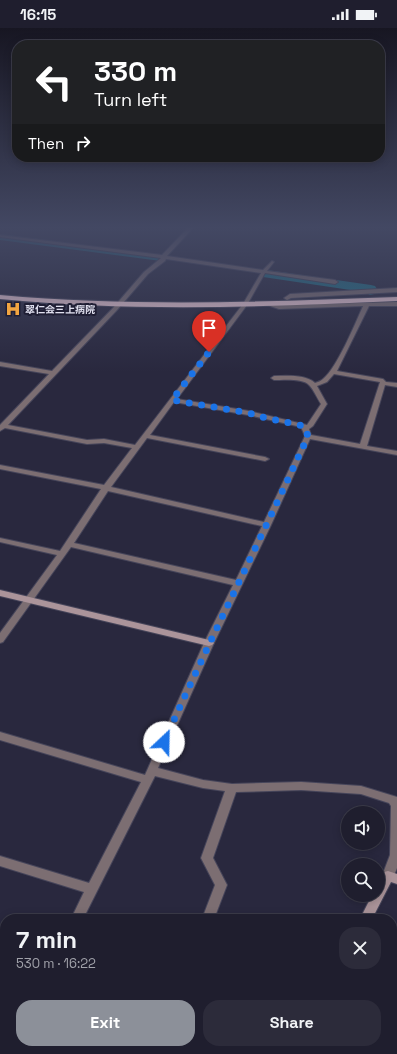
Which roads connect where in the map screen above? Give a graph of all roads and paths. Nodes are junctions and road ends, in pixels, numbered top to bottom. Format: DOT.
graph roads {
  1 [pos="143,276"];
  2 [pos="262,276"];
  3 [pos="287,276"];
  4 [pos="335,282"];
  5 [pos="397,290"];
  6 [pos="397,295"];
  7 [pos="0,296"];
  8 [pos="287,298"];
  9 [pos="397,299"];
  10 [pos="247,302"];
  11 [pos="119,303"];
  12 [pos="269,304"];
  13 [pos="367,304"];
  14 [pos="397,304"];
  15 [pos="0,364"];
  16 [pos="333,372"];
  17 [pos="54,373"];
  18 [pos="274,378"];
  19 [pos="382,383"];
  20 [pos="397,385"];
  21 [pos="313,386"];
  22 [pos="172,400"];
  23 [pos="2,428"];
  24 [pos="306,432"];
  25 [pos="145,436"];
  26 [pos="137,447"];
  27 [pos="363,447"];
  28 [pos="397,453"];
  29 [pos="265,459"];
  30 [pos="0,467"];
  31 [pos="106,488"];
  32 [pos="267,525"];
  33 [pos="0,540"];
  34 [pos="69,544"];
  35 [pos="61,554"];
  36 [pos="238,583"];
  37 [pos="0,593"];
  38 [pos="28,599"];
  39 [pos="0,640"];
  40 [pos="209,642"];
  41 [pos="0,736"];
  42 [pos="149,775"];
  43 [pos="232,788"];
  44 [pos="396,854"];
  45 [pos="0,861"];
  46 [pos="393,878"];
  47 [pos="91,889"];
  48 [pos="79,914"];
  49 [pos="210,914"];
  50 [pos="369,914"];
  1 -- 11 [label="street"];
  2 -- 10 [label="street"];
  3 -- 4 [label="street"];
  5 -- 8 [label="street"];
  6 -- 8 [label="highway"];
  7 -- 11 [label="highway"];
  8 -- 10 [label="highway"];
  9 -- 12 [label="highway"];
  10 -- 11 [label="highway"];
  10 -- 12 [label="highway"];
  10 -- 22 [label="street"];
  11 -- 17 [label="street"];
  12 -- 13 [label="street"];
  13 -- 14 [label="street"];
  13 -- 16 [label="street"];
  15 -- 17 [label="street"];
  16 -- 19 [label="street"];
  16 -- 21 [label="street"];
  17 -- 23 [label="street"];
  18 -- 21 [label="street"];
  19 -- 20 [label="street"];
  19 -- 27 [label="street"];
  21 -- 24 [label="street"];
  22 -- 24 [label="street"];
  22 -- 25 [label="street"];
  23 -- 26 [label="street"];
  24 -- 27 [label="street"];
  24 -- 32 [label="street"];
  25 -- 26 [label="street"];
  25 -- 29 [label="street"];
  26 -- 31 [label="street"];
  27 -- 28 [label="street"];
  30 -- 31 [label="street"];
  31 -- 32 [label="street"];
  31 -- 34 [label="street"];
  32 -- 36 [label="street"];
  33 -- 35 [label="street"];
  34 -- 35 [label="street"];
  34 -- 36 [label="street"];
  35 -- 38 [label="street"];
  36 -- 40 [label="street"];
  37 -- 38 [label="street"];
  38 -- 39 [label="street"];
  38 -- 40 [label="street"];
  40 -- 42 [label="street"];
  41 -- 42 [label="street"];
  42 -- 43 [label="street"];
  42 -- 47 [label="street"];
  43 -- 44 [label="street"];
  43 -- 49 [label="street"];
  44 -- 46 [label="street"];
  45 -- 47 [label="street"];
  46 -- 50 [label="street"];
  47 -- 48 [label="street"];
}
